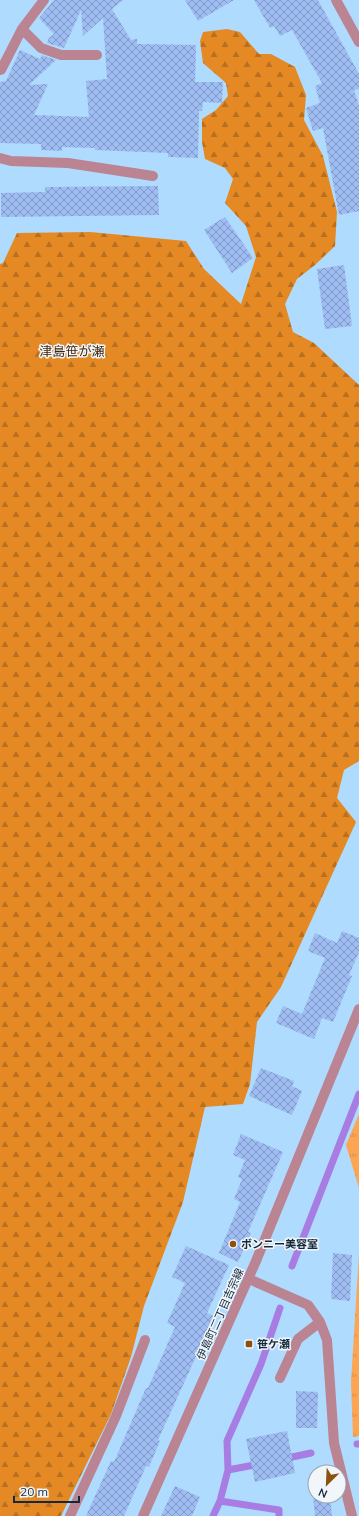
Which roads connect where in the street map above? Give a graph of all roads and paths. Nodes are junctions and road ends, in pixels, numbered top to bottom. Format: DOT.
graph roads {
  1 [pos="44,0"];
  2 [pos="336,0"];
  3 [pos="22,30"];
  4 [pos="359,41"];
  5 [pos="97,55"];
  6 [pos="0,70"];
  7 [pos="0,158"];
  8 [pos="153,176"];
  9 [pos="359,1008"];
  10 [pos="249,1279"];
  11 [pos="320,1322"];
  12 [pos="146,1340"];
  13 [pos="280,1378"];
  14 [pos="70,1516"];
  15 [pos="143,1516"];
  16 [pos="352,1516"];
  1 -- 3 [label="street"];
  2 -- 4 [label="street"];
  3 -- 5 [label="street"];
  3 -- 6 [label="street"];
  7 -- 8 [label="street"];
  9 -- 10 [label="street, 伊島町二丁目吉宗線"];
  10 -- 11 [label="street"];
  10 -- 15 [label="street, 伊島町二丁目吉宗線"];
  11 -- 13 [label="street"];
  11 -- 16 [label="street"];
  12 -- 14 [label="street"];
}
